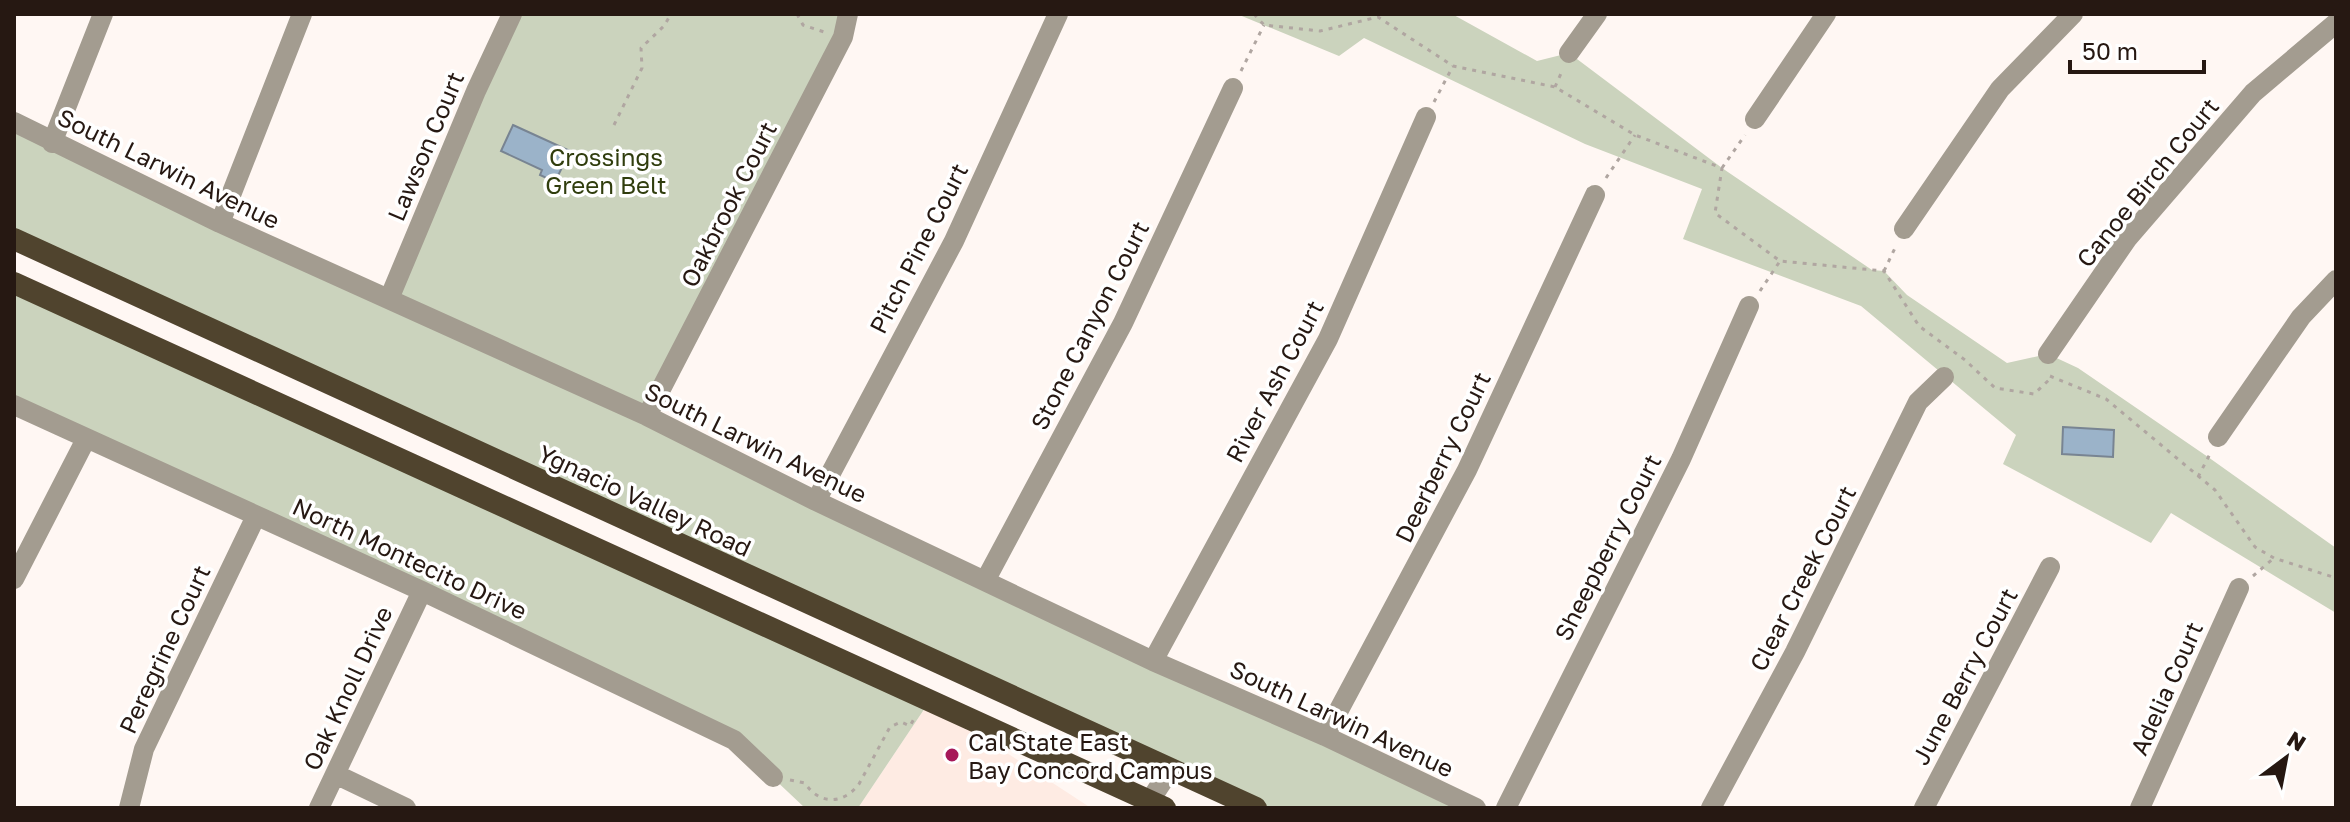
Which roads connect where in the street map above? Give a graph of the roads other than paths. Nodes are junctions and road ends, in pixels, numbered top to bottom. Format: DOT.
graph roads {
  1 [pos="103,14"];
  2 [pos="302,14"];
  3 [pos="512,14"];
  4 [pos="848,14"];
  5 [pos="1058,14"];
  6 [pos="1597,14"];
  7 [pos="1826,14"];
  8 [pos="2073,14"];
  9 [pos="2336,23"];
  10 [pos="1569,53"];
  11 [pos="1233,88"];
  12 [pos="1426,117"];
  13 [pos="1755,119"];
  14 [pos="14,122"];
  15 [pos="52,143"];
  16 [pos="1595,195"];
  17 [pos="220,223"];
  18 [pos="1904,229"];
  19 [pos="14,239"];
  20 [pos="2336,280"];
  21 [pos="14,283"];
  22 [pos="389,299"];
  23 [pos="1749,306"];
  24 [pos="2048,354"];
  25 [pos="1944,377"];
  26 [pos="14,405"];
  27 [pos="647,416"];
  28 [pos="2218,437"];
  29 [pos="86,439"];
  30 [pos="816,501"];
  31 [pos="256,516"];
  32 [pos="2050,567"];
  33 [pos="14,579"];
  34 [pos="985,581"];
  35 [pos="2239,588"];
  36 [pos="422,591"];
  37 [pos="1153,661"];
  38 [pos="1325,736"];
  39 [pos="1170,770"];
  40 [pos="335,774"];
  41 [pos="773,777"];
  42 [pos="1156,806"];
  43 [pos="129,808"];
  44 [pos="319,808"];
  45 [pos="406,808"];
  46 [pos="1256,808"];
  47 [pos="1476,808"];
  48 [pos="1506,808"];
  49 [pos="1711,808"];
  50 [pos="1924,808"];
  51 [pos="2140,808"];
  1 -- 15 [label="street"];
  2 -- 17 [label="street"];
  3 -- 22 [label="street, Lawson Court"];
  4 -- 27 [label="street, Oakbrook Court"];
  5 -- 30 [label="street, Pitch Pine Court"];
  6 -- 10 [label="street"];
  7 -- 13 [label="street"];
  8 -- 18 [label="street"];
  9 -- 24 [label="street, Canoe Birch Court"];
  11 -- 34 [label="street, Stone Canyon Court"];
  12 -- 37 [label="street, River Ash Court"];
  14 -- 15 [label="street, South Larwin Avenue"];
  15 -- 17 [label="street, South Larwin Avenue"];
  16 -- 38 [label="street, Deerberry Court"];
  17 -- 22 [label="street, South Larwin Avenue"];
  19 -- 39 [label="highway, Ygnacio Valley Road"];
  20 -- 28 [label="street"];
  21 -- 42 [label="highway"];
  22 -- 27 [label="street, South Larwin Avenue"];
  23 -- 48 [label="street, Sheepberry Court"];
  25 -- 49 [label="street, Clear Creek Court"];
  26 -- 29 [label="street, North Montecito Drive"];
  27 -- 30 [label="street, South Larwin Avenue"];
  29 -- 31 [label="street, North Montecito Drive"];
  29 -- 33 [label="street"];
  30 -- 34 [label="street, South Larwin Avenue"];
  31 -- 36 [label="street, North Montecito Drive"];
  31 -- 43 [label="street, Peregrine Court"];
  32 -- 50 [label="street, June Berry Court"];
  34 -- 37 [label="street, South Larwin Avenue"];
  35 -- 51 [label="street, Adelia Court"];
  36 -- 40 [label="street, Oak Knoll Drive"];
  36 -- 41 [label="street, North Montecito Drive"];
  37 -- 38 [label="street, South Larwin Avenue"];
  38 -- 47 [label="street, South Larwin Avenue"];
  39 -- 42 [label="street"];
  39 -- 46 [label="highway, Ygnacio Valley Road"];
  40 -- 44 [label="street, Oak Knoll Drive"];
  40 -- 45 [label="street"];
}
